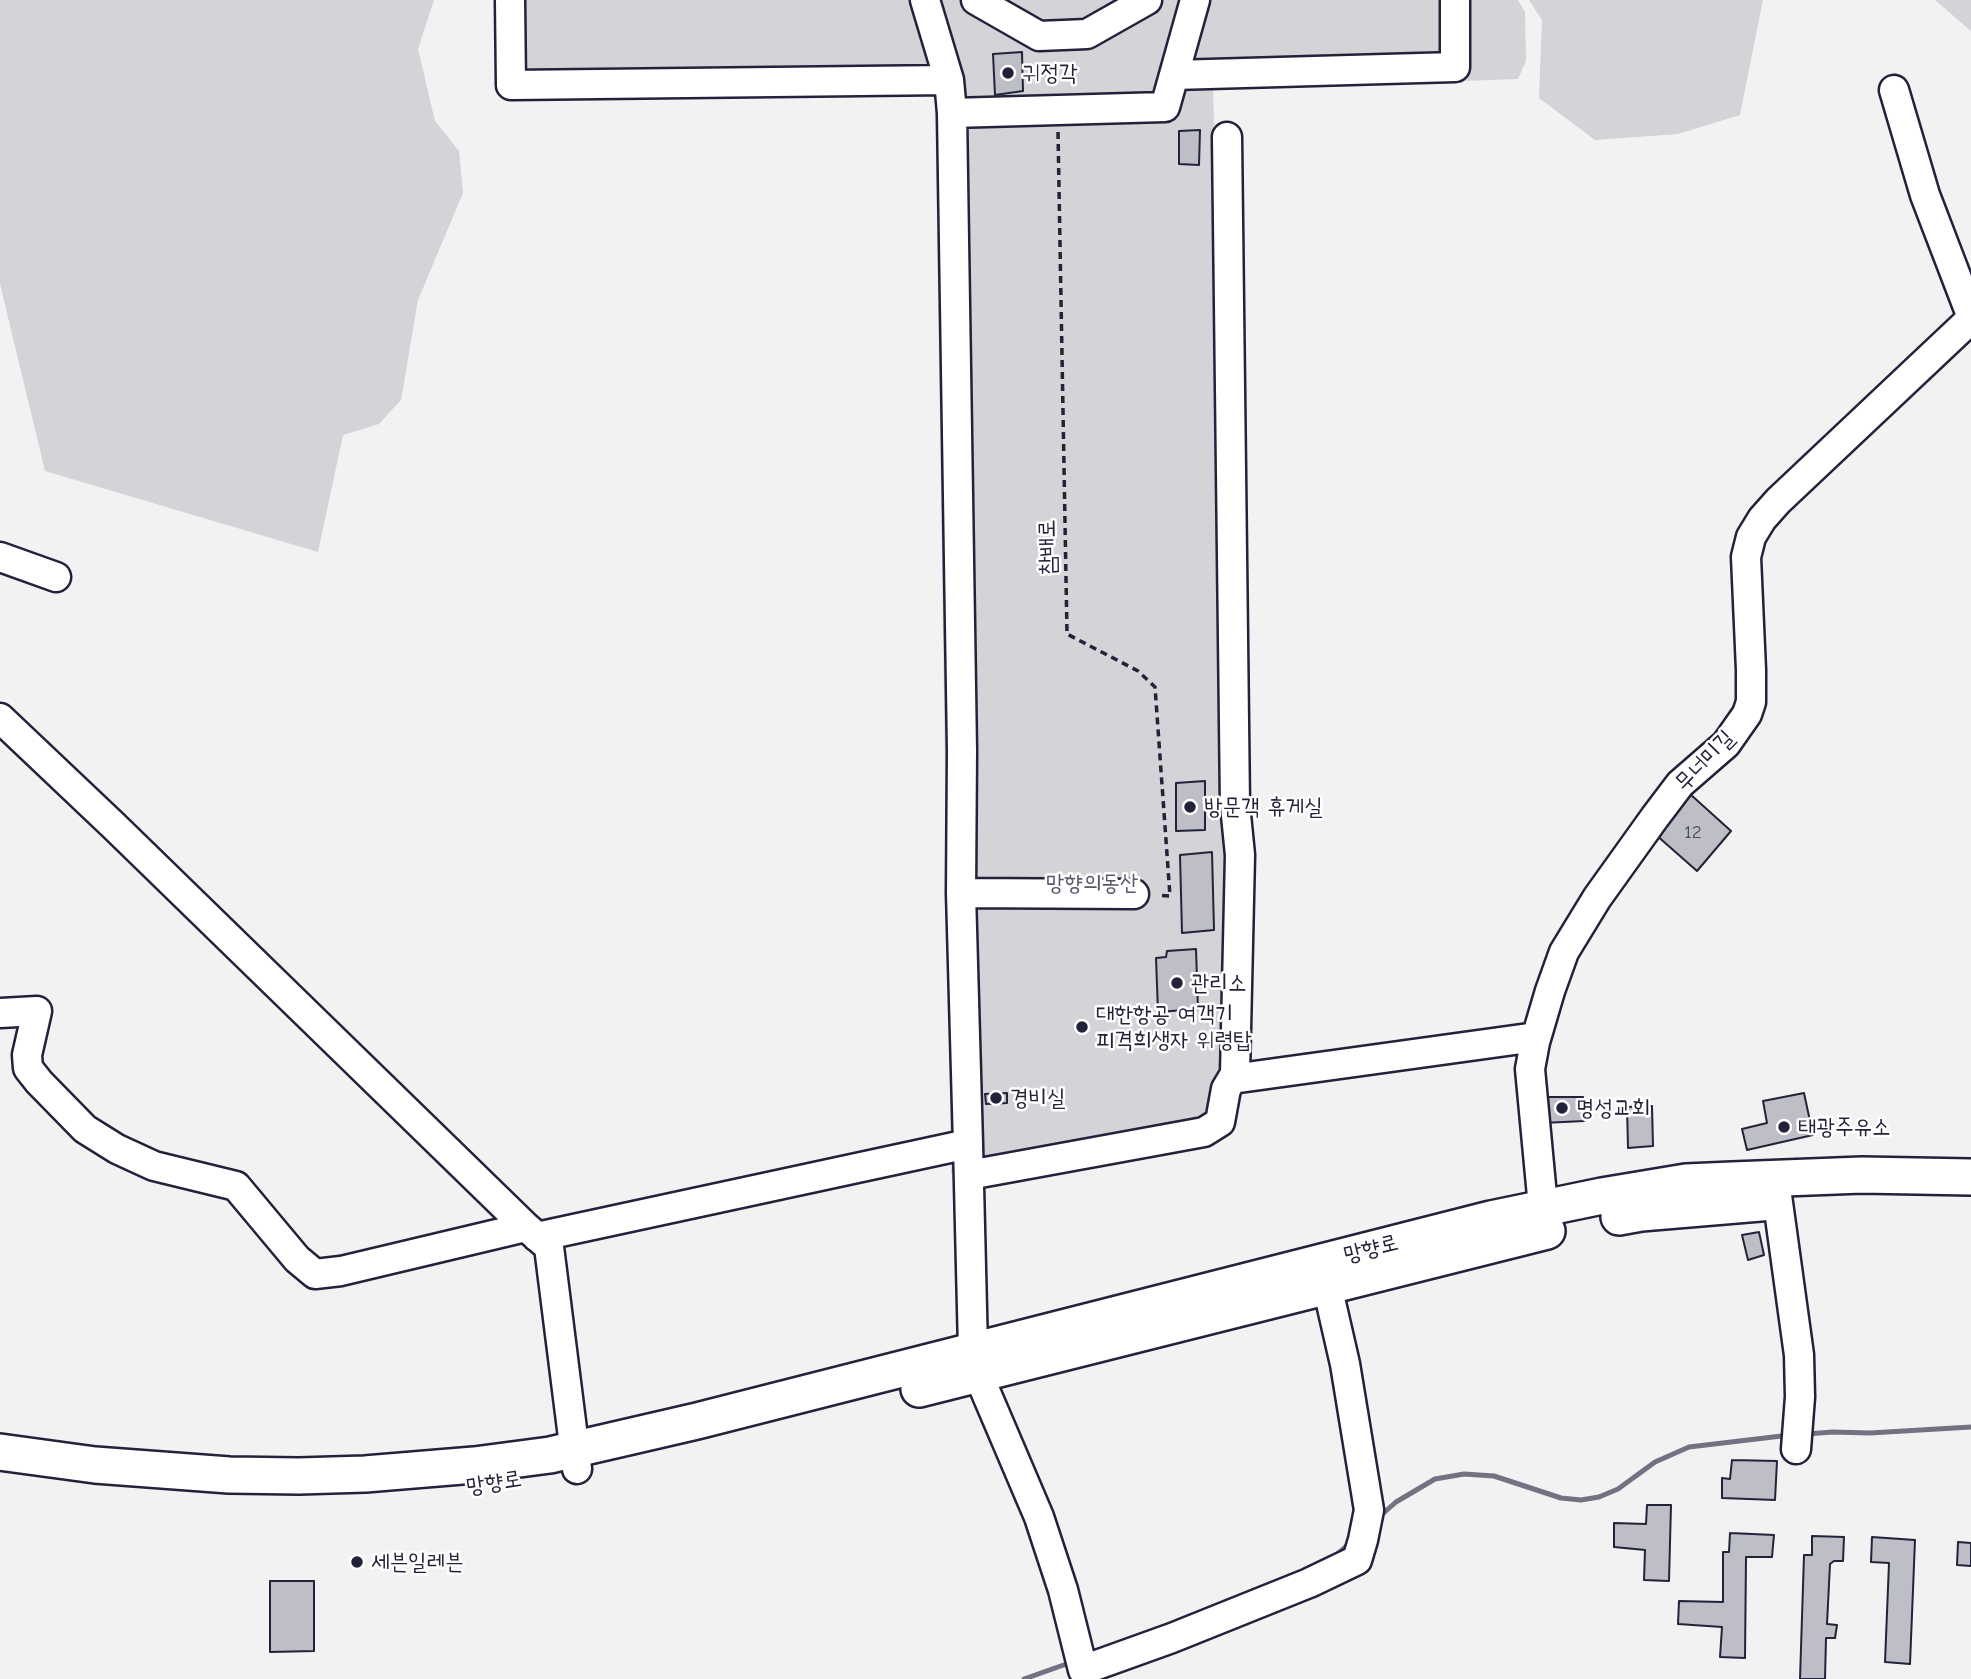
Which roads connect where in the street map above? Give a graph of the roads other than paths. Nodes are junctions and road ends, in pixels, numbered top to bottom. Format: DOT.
graph roads {
  1 [pos="510,0"];
  2 [pos="925,0"];
  3 [pos="976,0"];
  4 [pos="1147,0"];
  5 [pos="1195,0"];
  6 [pos="1455,0"];
  7 [pos="1174,75"];
  8 [pos="949,80"];
  9 [pos="1894,90"];
  10 [pos="952,113"];
  11 [pos="1227,137"];
  12 [pos="1971,317"];
  13 [pos="0,557"];
  14 [pos="56,577"];
  15 [pos="0,718"];
  16 [pos="961,893"];
  17 [pos="1133,894"];
  18 [pos="0,1013"];
  19 [pos="1536,1037"];
  20 [pos="1232,1079"];
  21 [pos="968,1144"];
  22 [pos="969,1175"];
  23 [pos="1971,1177"];
  24 [pos="1777,1190"];
  25 [pos="1971,1199"];
  26 [pos="1544,1220"];
  27 [pos="531,1232"];
  28 [pos="1324,1274"];
  29 [pos="976,1362"];
  30 [pos="1796,1449"];
  31 [pos="0,1452"];
  32 [pos="576,1459"];
  33 [pos="0,1476"];
  1 -- 8 [label="street"];
  2 -- 8 [label="street"];
  3 -- 4 [label="street"];
  5 -- 7 [label="street"];
  6 -- 7 [label="street"];
  7 -- 10 [label="street"];
  8 -- 10 [label="street"];
  9 -- 12 [label="street"];
  10 -- 16 [label="street"];
  11 -- 20 [label="street"];
  12 -- 19 [label="street, 무너미길"];
  13 -- 14 [label="street"];
  15 -- 27 [label="street"];
  16 -- 17 [label="street"];
  16 -- 21 [label="street"];
  18 -- 27 [label="street"];
  19 -- 20 [label="street"];
  19 -- 26 [label="street, 무너미길"];
  20 -- 22 [label="street"];
  21 -- 22 [label="street"];
  21 -- 27 [label="street"];
  22 -- 29 [label="street"];
  23 -- 24 [label="main road, 망향로"];
  24 -- 25 [label="main road, 망향로"];
  24 -- 26 [label="main road, 망향로"];
  24 -- 30 [label="street"];
  26 -- 28 [label="main road, 망향로"];
  27 -- 32 [label="street"];
  28 -- 29 [label="main road, 망향로"];
  28 -- 29 [label="street"];
  29 -- 32 [label="main road, 망향로"];
  31 -- 32 [label="main road, 망향로"];
  32 -- 33 [label="main road, 망향로"];
}
